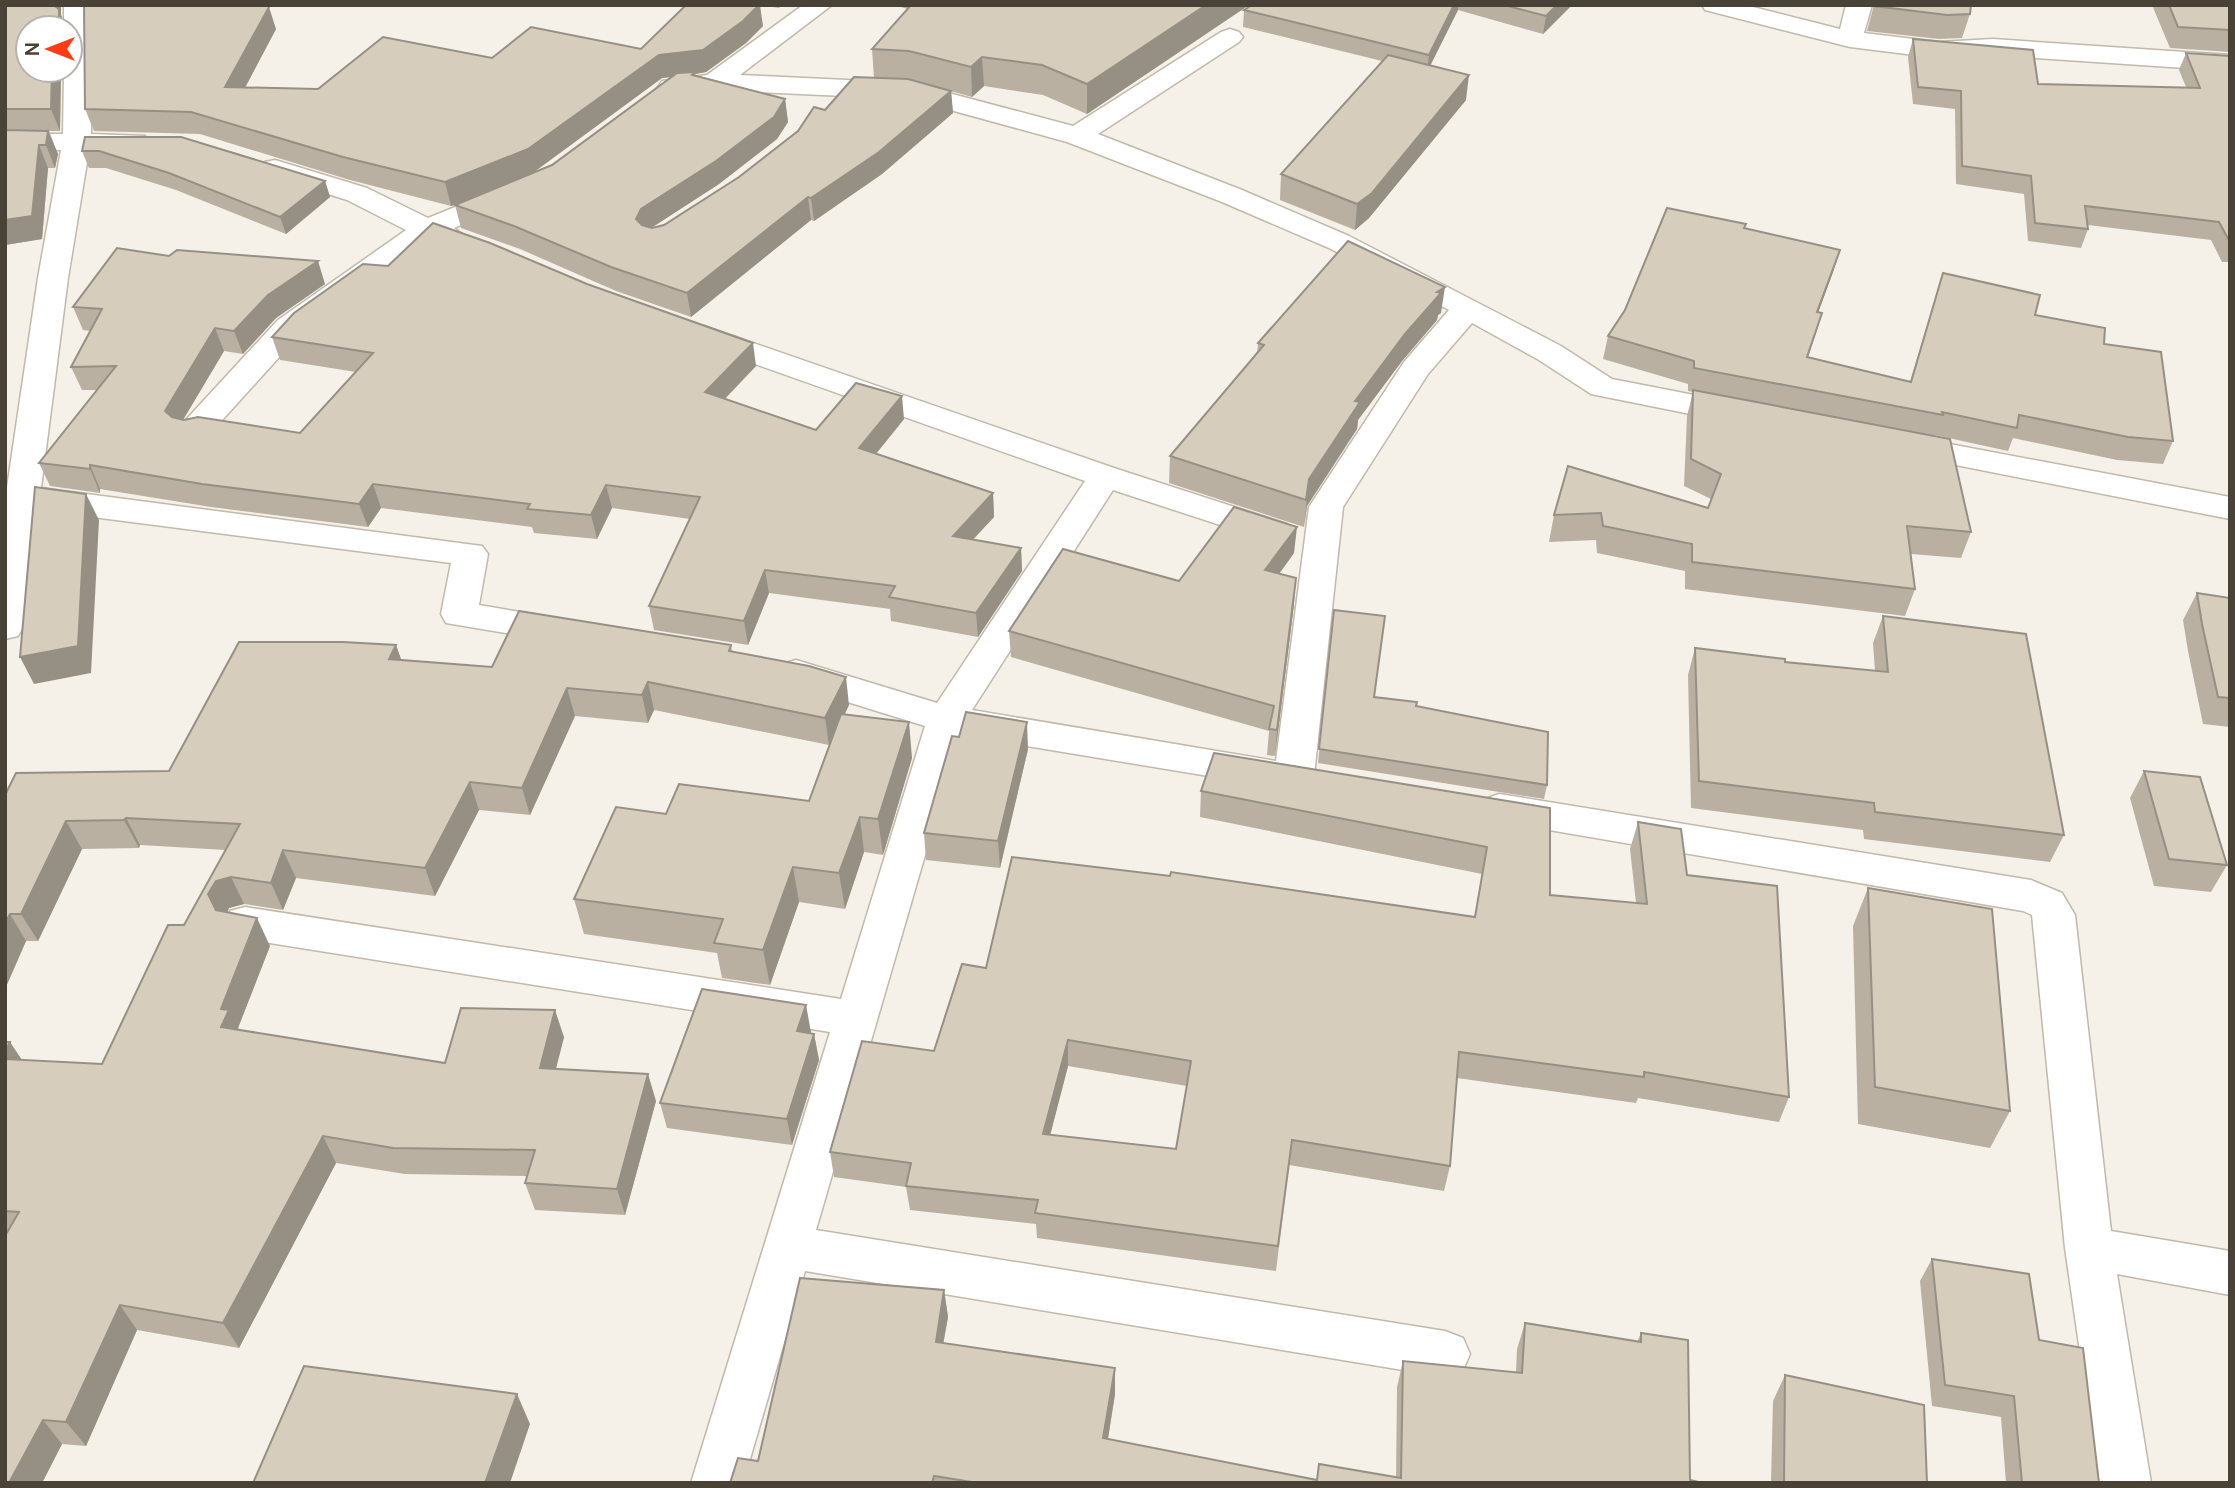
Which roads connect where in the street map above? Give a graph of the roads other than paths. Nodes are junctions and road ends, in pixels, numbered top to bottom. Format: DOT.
graph roads {
  1 [pos="77,5"];
  2 [pos="820,5"];
  3 [pos="1714,5"];
  4 [pos="1859,5"];
  5 [pos="758,15"];
  6 [pos="799,22"];
  7 [pos="1230,37"];
  8 [pos="1850,39"];
  9 [pos="2230,63"];
  10 [pos="714,82"];
  11 [pos="654,101"];
  12 [pos="1077,136"];
  13 [pos="77,141"];
  14 [pos="5,142"];
  15 [pos="165,142"];
  16 [pos="252,161"];
  17 [pos="533,184"];
  18 [pos="427,229"];
  19 [pos="473,245"];
  20 [pos="1468,308"];
  21 [pos="670,323"];
  22 [pos="1766,419"];
  23 [pos="194,431"];
  24 [pos="1875,440"];
  25 [pos="1105,476"];
  26 [pos="24,497"];
  27 [pos="2230,508"];
  28 [pos="1320,547"];
  29 [pos="5,627"];
  30 [pos="596,636"];
  31 [pos="760,662"];
  32 [pos="946,719"];
  33 [pos="1294,776"];
  34 [pos="1335,783"];
  35 [pos="1458,803"];
  36 [pos="245,923"];
  37 [pos="857,1019"];
  38 [pos="789,1247"];
  39 [pos="2090,1248"];
  40 [pos="2230,1273"];
  41 [pos="1445,1354"];
  42 [pos="717,1483"];
  43 [pos="2125,1483"];
  1 -- 13 [label="street"];
  2 -- 6 [label="street"];
  3 -- 8 [label="street"];
  4 -- 8 [label="street"];
  5 -- 6 [label="street"];
  6 -- 10 [label="street"];
  7 -- 12 [label="street"];
  8 -- 9 [label="street"];
  10 -- 11 [label="street"];
  10 -- 12 [label="street"];
  12 -- 20 [label="street"];
  13 -- 14 [label="street"];
  13 -- 15 [label="street"];
  13 -- 26 [label="street"];
  16 -- 18 [label="street"];
  17 -- 18 [label="street"];
  18 -- 19 [label="street"];
  18 -- 23 [label="street"];
  20 -- 22 [label="street"];
  20 -- 28 [label="street"];
  21 -- 25 [label="street"];
  24 -- 27 [label="street"];
  25 -- 28 [label="street"];
  25 -- 32 [label="street"];
  26 -- 29 [label="street"];
  26 -- 30 [label="street"];
  28 -- 33 [label="street"];
  31 -- 32 [label="street"];
  32 -- 33 [label="street"];
  32 -- 37 [label="street"];
  33 -- 34 [label="street"];
  35 -- 39 [label="street"];
  36 -- 37 [label="street"];
  37 -- 38 [label="street"];
  38 -- 41 [label="street"];
  38 -- 42 [label="street"];
  39 -- 40 [label="street"];
  39 -- 43 [label="street"];
}
